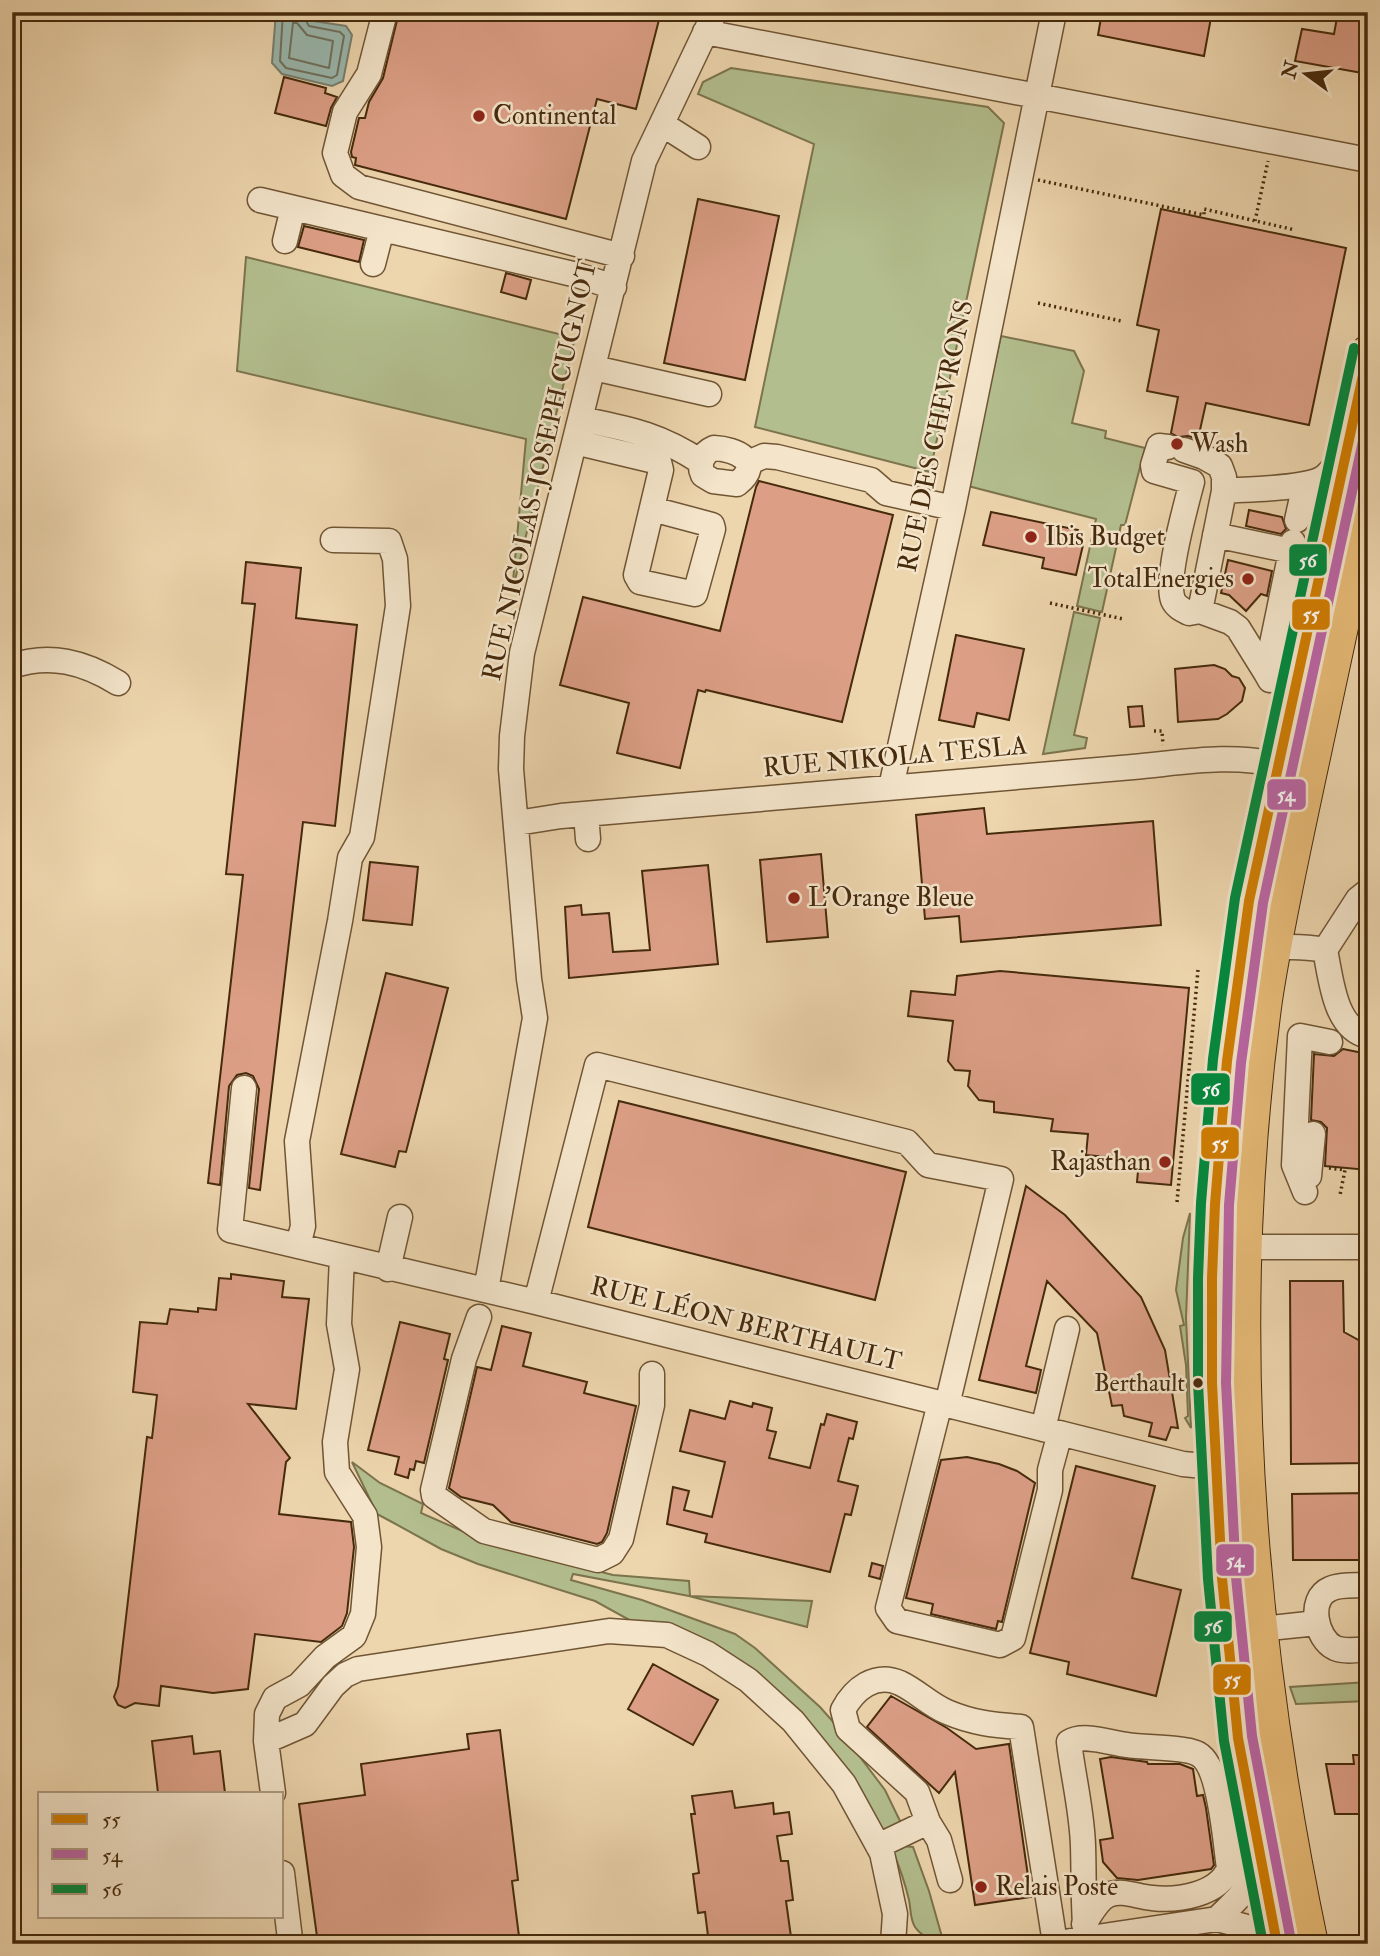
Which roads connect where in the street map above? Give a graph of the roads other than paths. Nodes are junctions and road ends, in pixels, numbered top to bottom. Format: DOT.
graph roads {
  1 [pos="385,12"];
  2 [pos="1054,12"];
  3 [pos="710,22"];
  4 [pos="1036,97"];
  5 [pos="662,124"];
  6 [pos="698,147"];
  7 [pos="1368,160"];
  8 [pos="260,200"];
  9 [pos="293,208"];
  10 [pos="382,229"];
  11 [pos="285,241"];
  12 [pos="622,256"];
  13 [pos="373,264"];
  14 [pos="614,287"];
  15 [pos="1368,351"];
  16 [pos="594,368"];
  17 [pos="709,394"];
  18 [pos="578,430"];
  19 [pos="1348,446"];
  20 [pos="643,449"];
  21 [pos="1220,466"];
  22 [pos="1192,482"];
  23 [pos="1305,484"];
  24 [pos="1224,491"];
  25 [pos="1368,506"];
  26 [pos="953,508"];
  27 [pos="652,509"];
  28 [pos="1215,536"];
  29 [pos="1293,538"];
  30 [pos="334,540"];
  31 [pos="1360,576"];
  32 [pos="1200,611"];
  33 [pos="12,666"];
  34 [pos="1266,673"];
  35 [pos="118,683"];
  36 [pos="1295,689"];
  37 [pos="1278,765"];
  38 [pos="891,786"];
  39 [pos="586,814"];
  40 [pos="517,823"];
  41 [pos="589,839"];
  42 [pos="1368,891"];
  43 [pos="1274,947"];
  44 [pos="1325,950"];
  45 [pos="1241,956"];
  46 [pos="1368,1036"];
  47 [pos="1330,1042"];
  48 [pos="244,1088"];
  49 [pos="1313,1134"];
  50 [pos="400,1217"];
  51 [pos="1213,1246"];
  52 [pos="298,1247"];
  53 [pos="1245,1247"];
  54 [pos="1368,1247"];
  55 [pos="342,1257"];
  56 [pos="388,1269"];
  57 [pos="486,1290"];
  58 [pos="536,1302"];
  59 [pos="480,1317"];
  60 [pos="1067,1329"];
  61 [pos="652,1374"];
  62 [pos="943,1404"];
  63 [pos="1052,1431"];
  64 [pos="1249,1465"];
  65 [pos="1214,1467"];
  66 [pos="1368,1585"];
  67 [pos="1317,1623"];
  68 [pos="1261,1629"];
  69 [pos="1368,1649"];
  70 [pos="1238,1738"];
  71 [pos="266,1741"];
  72 [pos="272,1792"];
  73 [pos="928,1822"];
  74 [pos="878,1846"];
  75 [pos="950,1880"];
  76 [pos="284,1892"];
  77 [pos="1175,1897"];
  78 [pos="1269,1908"];
  79 [pos="1217,1919"];
  80 [pos="1179,1925"];
  81 [pos="1309,1933"];
  82 [pos="1069,1939"];
  83 [pos="289,1940"];
  84 [pos="893,1944"];
  85 [pos="1277,1944"];
  1 -- 12 [label="street"];
  2 -- 4 [label="street"];
  3 -- 4 [label="street"];
  3 -- 5 [label="street, RUE NICOLAS-JOSEPH CUGNOT"];
  4 -- 7 [label="street"];
  4 -- 26 [label="street, RUE DES CHEVRONS"];
  5 -- 6 [label="street"];
  5 -- 12 [label="street, RUE NICOLAS-JOSEPH CUGNOT"];
  8 -- 9 [label="street"];
  9 -- 10 [label="street"];
  9 -- 11 [label="street"];
  10 -- 13 [label="street"];
  10 -- 14 [label="street"];
  12 -- 14 [label="street, RUE NICOLAS-JOSEPH CUGNOT"];
  14 -- 16 [label="street, RUE NICOLAS-JOSEPH CUGNOT"];
  15 -- 19 [label="main road"];
  16 -- 17 [label="street"];
  16 -- 18 [label="street, RUE NICOLAS-JOSEPH CUGNOT"];
  18 -- 20 [label="street"];
  18 -- 40 [label="street, RUE NICOLAS-JOSEPH CUGNOT"];
  19 -- 23 [label="street"];
  19 -- 36 [label="main road"];
  20 -- 26 [label="street"];
  20 -- 27 [label="street"];
  21 -- 22 [label="street"];
  21 -- 22 [label="street"];
  21 -- 24 [label="street"];
  22 -- 32 [label="street"];
  23 -- 24 [label="street"];
  23 -- 29 [label="street"];
  24 -- 28 [label="street"];
  25 -- 31 [label="main road"];
  26 -- 38 [label="street, RUE DES CHEVRONS"];
  28 -- 29 [label="street"];
  28 -- 32 [label="street"];
  29 -- 34 [label="street"];
  30 -- 52 [label="street"];
  31 -- 43 [label="main road"];
  32 -- 34 [label="street"];
  33 -- 35 [label="street"];
  34 -- 36 [label="street"];
  36 -- 37 [label="main road"];
  37 -- 38 [label="street, RUE NIKOLA TESLA"];
  37 -- 45 [label="main road"];
  38 -- 39 [label="street, RUE NIKOLA TESLA"];
  39 -- 40 [label="street, RUE NIKOLA TESLA"];
  39 -- 41 [label="street"];
  40 -- 57 [label="street, RUE NICOLAS-JOSEPH CUGNOT"];
  42 -- 44 [label="street"];
  43 -- 44 [label="street"];
  43 -- 45 [label="street"];
  43 -- 53 [label="main road"];
  44 -- 46 [label="street"];
  45 -- 51 [label="main road"];
  47 -- 49 [label="street"];
  48 -- 52 [label="street, RUE LÉON BERTHAULT"];
  50 -- 56 [label="street"];
  51 -- 53 [label="street"];
  51 -- 65 [label="main road"];
  52 -- 55 [label="street, RUE LÉON BERTHAULT"];
  53 -- 54 [label="street"];
  53 -- 64 [label="main road"];
  55 -- 56 [label="street, RUE LÉON BERTHAULT"];
  55 -- 71 [label="street"];
  56 -- 57 [label="street, RUE LÉON BERTHAULT"];
  57 -- 58 [label="street, RUE LÉON BERTHAULT"];
  58 -- 62 [label="street, RUE LÉON BERTHAULT"];
  58 -- 62 [label="street"];
  59 -- 61 [label="street"];
  60 -- 63 [label="street"];
  62 -- 63 [label="street, RUE LÉON BERTHAULT"];
  62 -- 63 [label="street"];
  63 -- 65 [label="street, RUE LÉON BERTHAULT"];
  64 -- 65 [label="street, RUE LÉON BERTHAULT"];
  64 -- 68 [label="main road"];
  65 -- 70 [label="main road"];
  66 -- 67 [label="street"];
  67 -- 68 [label="street"];
  67 -- 69 [label="street"];
  68 -- 81 [label="main road"];
  70 -- 78 [label="main road"];
  70 -- 79 [label="street"];
  71 -- 72 [label="street"];
  71 -- 74 [label="street"];
  73 -- 74 [label="street"];
  73 -- 75 [label="street"];
  73 -- 82 [label="street"];
  74 -- 84 [label="street"];
  76 -- 83 [label="street"];
  77 -- 80 [label="street"];
  77 -- 82 [label="street"];
  77 -- 82 [label="street"];
  78 -- 81 [label="street"];
  78 -- 85 [label="main road"];
  79 -- 80 [label="street"];
  79 -- 85 [label="street"];
  80 -- 82 [label="street"];
}
